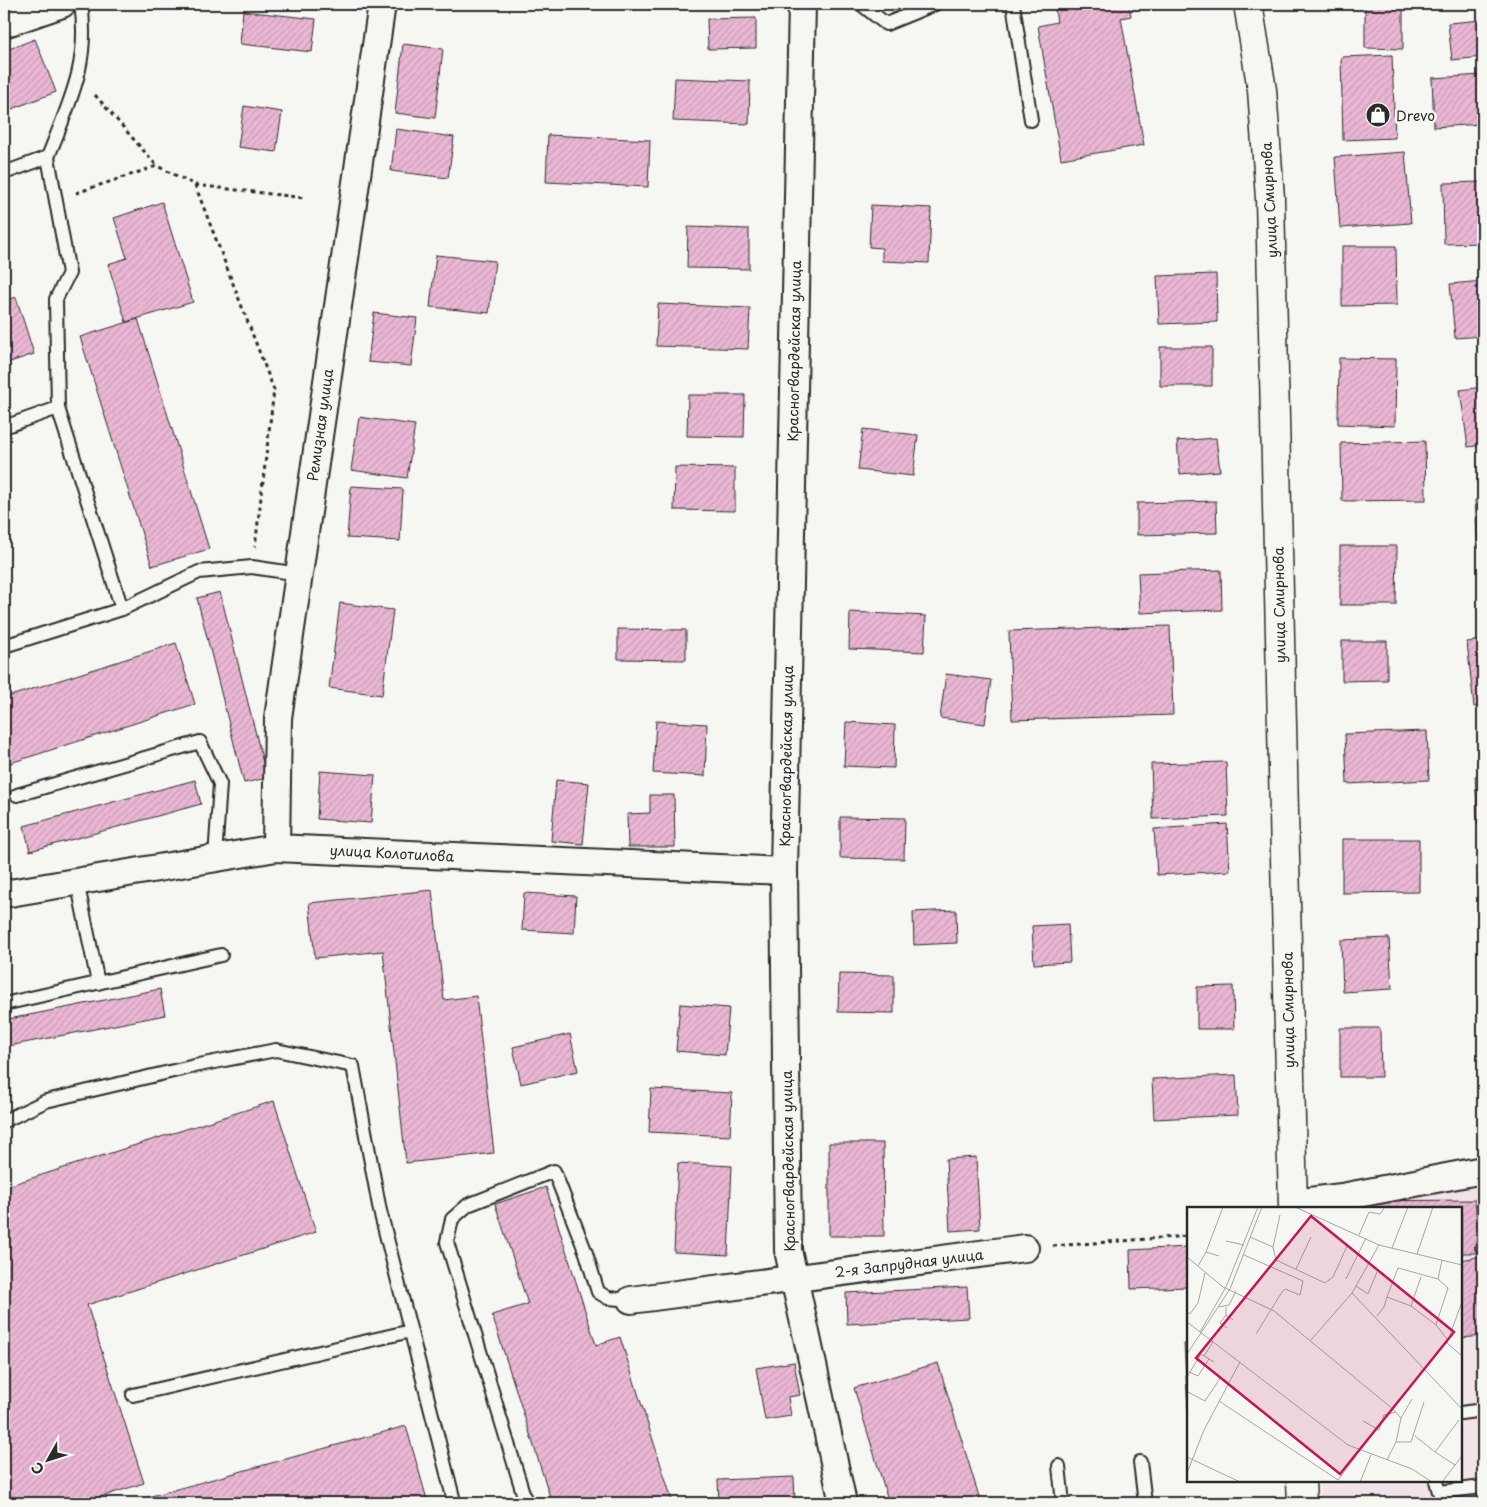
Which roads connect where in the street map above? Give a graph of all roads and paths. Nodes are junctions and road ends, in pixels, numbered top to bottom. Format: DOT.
graph roads {
  1 [pos="62,4"];
  2 [pos="81,4"];
  3 [pos="382,4"];
  4 [pos="802,4"];
  5 [pos="861,4"];
  6 [pos="935,4"];
  7 [pos="1013,4"];
  8 [pos="1248,4"];
  9 [pos="4,24"];
  10 [pos="79,77"];
  11 [pos="1031,120"];
  12 [pos="48,157"];
  13 [pos="157,166"];
  14 [pos="4,173"];
  15 [pos="195,185"];
  16 [pos="305,198"];
  17 [pos="56,200"];
  18 [pos="58,408"];
  19 [pos="4,427"];
  20 [pos="252,568"];
  21 [pos="299,574"];
  22 [pos="122,609"];
  23 [pos="4,646"];
  24 [pos="16,795"];
  25 [pos="276,848"];
  26 [pos="215,858"];
  27 [pos="784,870"];
  28 [pos="77,882"];
  29 [pos="4,894"];
  30 [pos="221,955"];
  31 [pos="98,983"];
  32 [pos="4,1004"];
  33 [pos="4,1120"];
  34 [pos="1483,1170"];
  35 [pos="1293,1205"];
  36 [pos="1187,1236"];
  37 [pos="1025,1248"];
  38 [pos="794,1278"];
  39 [pos="631,1300"];
  40 [pos="411,1331"];
  41 [pos="133,1395"];
  42 [pos="1483,1410"];
  43 [pos="1462,1413"];
  44 [pos="1140,1462"];
  45 [pos="1059,1466"];
  46 [pos="1301,1482"];
  47 [pos="1436,1482"];
  48 [pos="1483,1487"];
  49 [pos="453,1503"];
  50 [pos="526,1503"];
  51 [pos="843,1503"];
  52 [pos="1063,1503"];
  53 [pos="1145,1503"];
  54 [pos="1302,1503"];
  1 -- 9 [label="street"];
  2 -- 10 [label="lane"];
  3 -- 21 [label="street, Ремизная улица"];
  4 -- 27 [label="street, Красногвардейская улица"];
  5 -- 6 [label="lane"];
  7 -- 11 [label="lane"];
  8 -- 35 [label="main road, улица Смирнова"];
  10 -- 12 [label="lane"];
  10 -- 13 [label="path"];
  12 -- 14 [label="lane"];
  12 -- 17 [label="lane"];
  13 -- 15 [label="path"];
  13 -- 17 [label="path"];
  15 -- 16 [label="path"];
  15 -- 20 [label="path"];
  17 -- 18 [label="lane"];
  18 -- 19 [label="lane"];
  18 -- 22 [label="lane"];
  20 -- 21 [label="lane"];
  20 -- 22 [label="lane"];
  21 -- 25 [label="street, Ремизная улица"];
  22 -- 23 [label="lane"];
  24 -- 26 [label="lane"];
  25 -- 26 [label="street, улица Колотилова"];
  25 -- 27 [label="street, улица Колотилова"];
  26 -- 28 [label="street, улица Колотилова"];
  27 -- 38 [label="street, Красногвардейская улица"];
  28 -- 29 [label="street, улица Колотилова"];
  28 -- 31 [label="lane"];
  30 -- 31 [label="lane"];
  31 -- 32 [label="lane"];
  33 -- 40 [label="lane"];
  34 -- 35 [label="street"];
  36 -- 37 [label="path"];
  37 -- 38 [label="street, 2-я Запрудная улица"];
  38 -- 39 [label="street, 2-я Запрудная улица"];
  38 -- 51 [label="street, Красногвардейская улица"];
  39 -- 50 [label="lane"];
  40 -- 41 [label="lane"];
  40 -- 49 [label="lane"];
  42 -- 43 [label="lane"];
  44 -- 53 [label="lane"];
  45 -- 52 [label="lane"];
  46 -- 54 [label="main road"];
  47 -- 48 [label="lane"];
}
